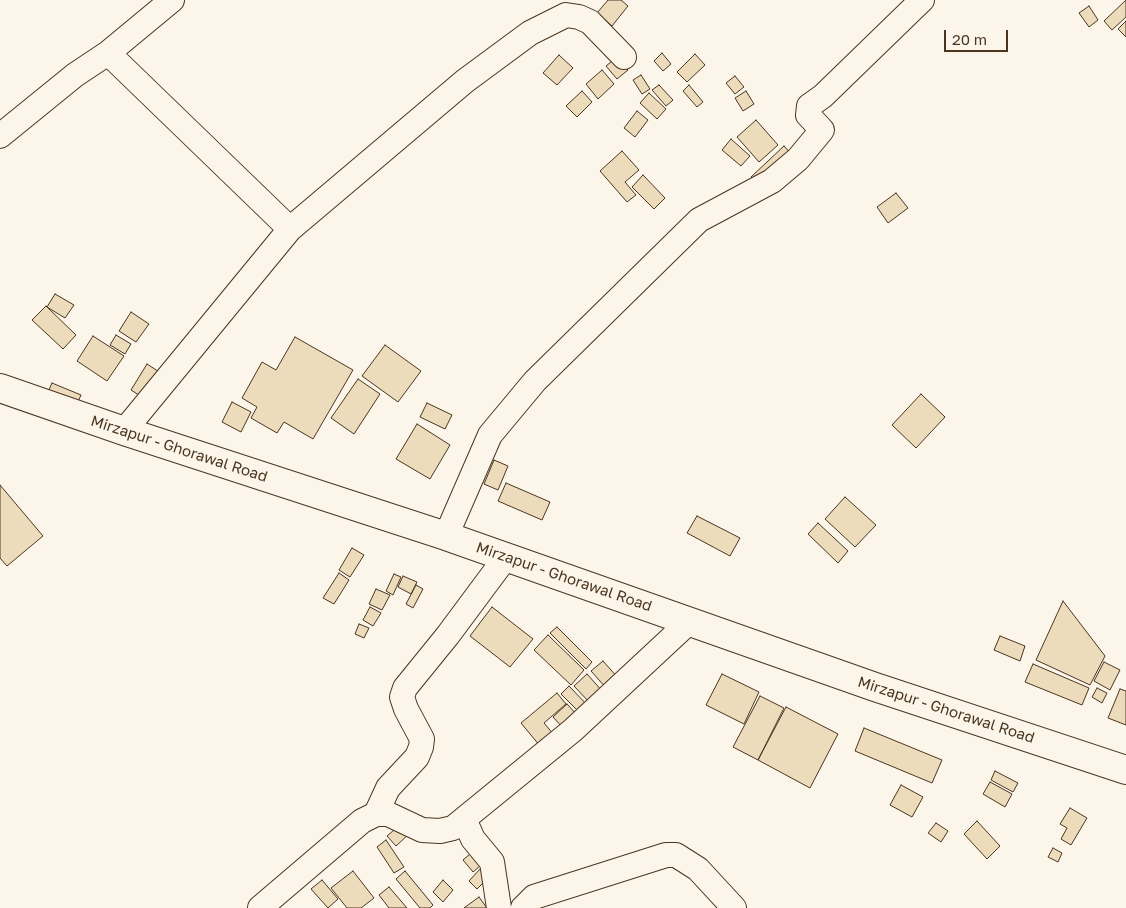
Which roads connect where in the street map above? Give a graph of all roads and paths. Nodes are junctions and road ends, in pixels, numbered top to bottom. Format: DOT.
graph roads {
  1 [pos="172,0"];
  2 [pos="922,0"];
  3 [pos="108,53"];
  4 [pos="624,57"];
  5 [pos="0,136"];
  6 [pos="290,229"];
  7 [pos="0,388"];
  8 [pos="124,431"];
  9 [pos="446,536"];
  10 [pos="506,557"];
  11 [pos="689,622"];
  12 [pos="1126,770"];
  13 [pos="376,814"];
  14 [pos="464,819"];
  15 [pos="260,908"];
  16 [pos="500,908"];
  17 [pos="522,908"];
  18 [pos="734,908"];
  1 -- 3 [label="street"];
  2 -- 9 [label="street"];
  3 -- 5 [label="street"];
  3 -- 6 [label="street"];
  4 -- 6 [label="street"];
  6 -- 8 [label="street"];
  7 -- 8 [label="main road, Mirzapur - Ghorawal Road"];
  8 -- 9 [label="main road, Mirzapur - Ghorawal Road"];
  9 -- 10 [label="main road, Mirzapur - Ghorawal Road"];
  10 -- 11 [label="main road, Mirzapur - Ghorawal Road"];
  10 -- 13 [label="street"];
  11 -- 12 [label="main road, Mirzapur - Ghorawal Road"];
  11 -- 14 [label="street"];
  13 -- 14 [label="street"];
  13 -- 15 [label="street"];
  14 -- 16 [label="street"];
  17 -- 18 [label="street"];
}
